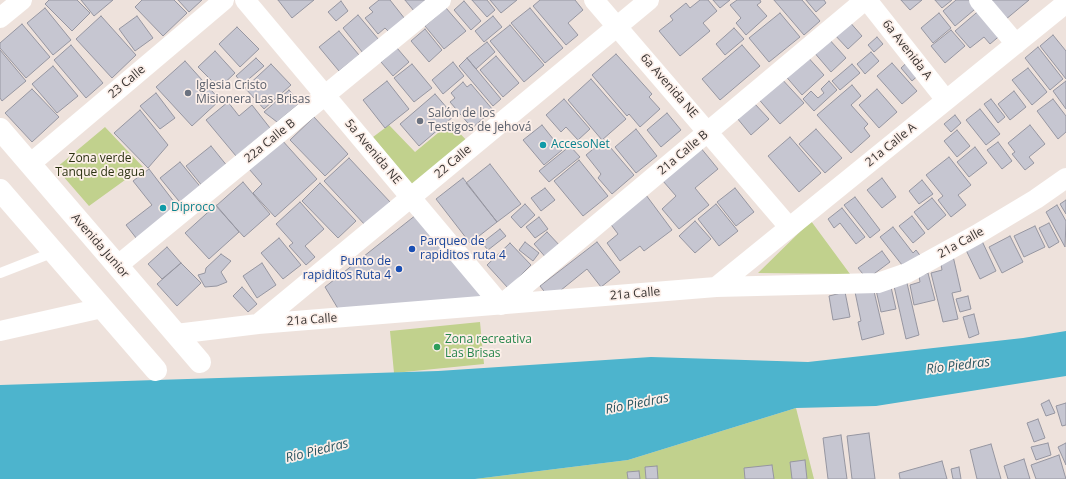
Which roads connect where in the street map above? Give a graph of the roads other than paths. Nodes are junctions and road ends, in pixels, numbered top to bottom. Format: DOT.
graph roads {
  1 [pos="22,0"];
  2 [pos="224,0"];
  3 [pos="245,0"];
  4 [pos="441,0"];
  5 [pos="594,0"];
  6 [pos="649,0"];
  7 [pos="866,0"];
  8 [pos="979,0"];
  9 [pos="1066,3"];
  10 [pos="0,18"];
  11 [pos="617,26"];
  12 [pos="1016,44"];
  13 [pos="325,95"];
  14 [pos="946,100"];
  15 [pos="0,129"];
  16 [pos="708,132"];
  17 [pos="30,164"];
  18 [pos="1066,178"];
  19 [pos="0,190"];
  20 [pos="411,197"];
  21 [pos="790,227"];
  22 [pos="54,252"];
  23 [pos="117,266"];
  24 [pos="0,273"];
  25 [pos="716,287"];
  26 [pos="501,305"];
  27 [pos="102,308"];
  28 [pos="258,324"];
  29 [pos="0,331"];
  30 [pos="176,334"];
  31 [pos="200,362"];
  32 [pos="156,370"];
  1 -- 10 [label="street"];
  2 -- 17 [label="street, 23 Calle"];
  3 -- 13 [label="street, 5a Avenida NE"];
  4 -- 13 [label="street, 22a Calle B"];
  5 -- 11 [label="street, 6a Avenida NE"];
  6 -- 11 [label="street, 22 Calle"];
  7 -- 14 [label="street, 6a Avenida A"];
  7 -- 16 [label="street, 21a Calle B"];
  8 -- 12 [label="street"];
  9 -- 12 [label="street, 21a Calle A"];
  11 -- 16 [label="street, 6a Avenida NE"];
  11 -- 20 [label="street, 22 Calle"];
  12 -- 14 [label="street, 21a Calle A"];
  13 -- 20 [label="street, 5a Avenida NE"];
  13 -- 23 [label="street, 22a Calle B"];
  14 -- 21 [label="street, 21a Calle A"];
  15 -- 17 [label="main road, Avenida Junior"];
  16 -- 21 [label="street, 6a Avenida NE"];
  16 -- 26 [label="street, 21a Calle B"];
  17 -- 23 [label="main road, Avenida Junior"];
  18 -- 25 [label="street, 21a Calle"];
  19 -- 22 [label="main road"];
  20 -- 26 [label="street, 5a Avenida NE"];
  20 -- 28 [label="street, 22 Calle"];
  21 -- 25 [label="street, 21a Calle A"];
  22 -- 24 [label="lane"];
  22 -- 27 [label="main road"];
  23 -- 30 [label="main road, Avenida Junior"];
  25 -- 26 [label="street, 21a Calle"];
  26 -- 28 [label="street, 21a Calle"];
  27 -- 29 [label="street"];
  27 -- 32 [label="main road"];
  28 -- 30 [label="street, 21a Calle"];
  30 -- 31 [label="main road, Avenida Junior"];
}
